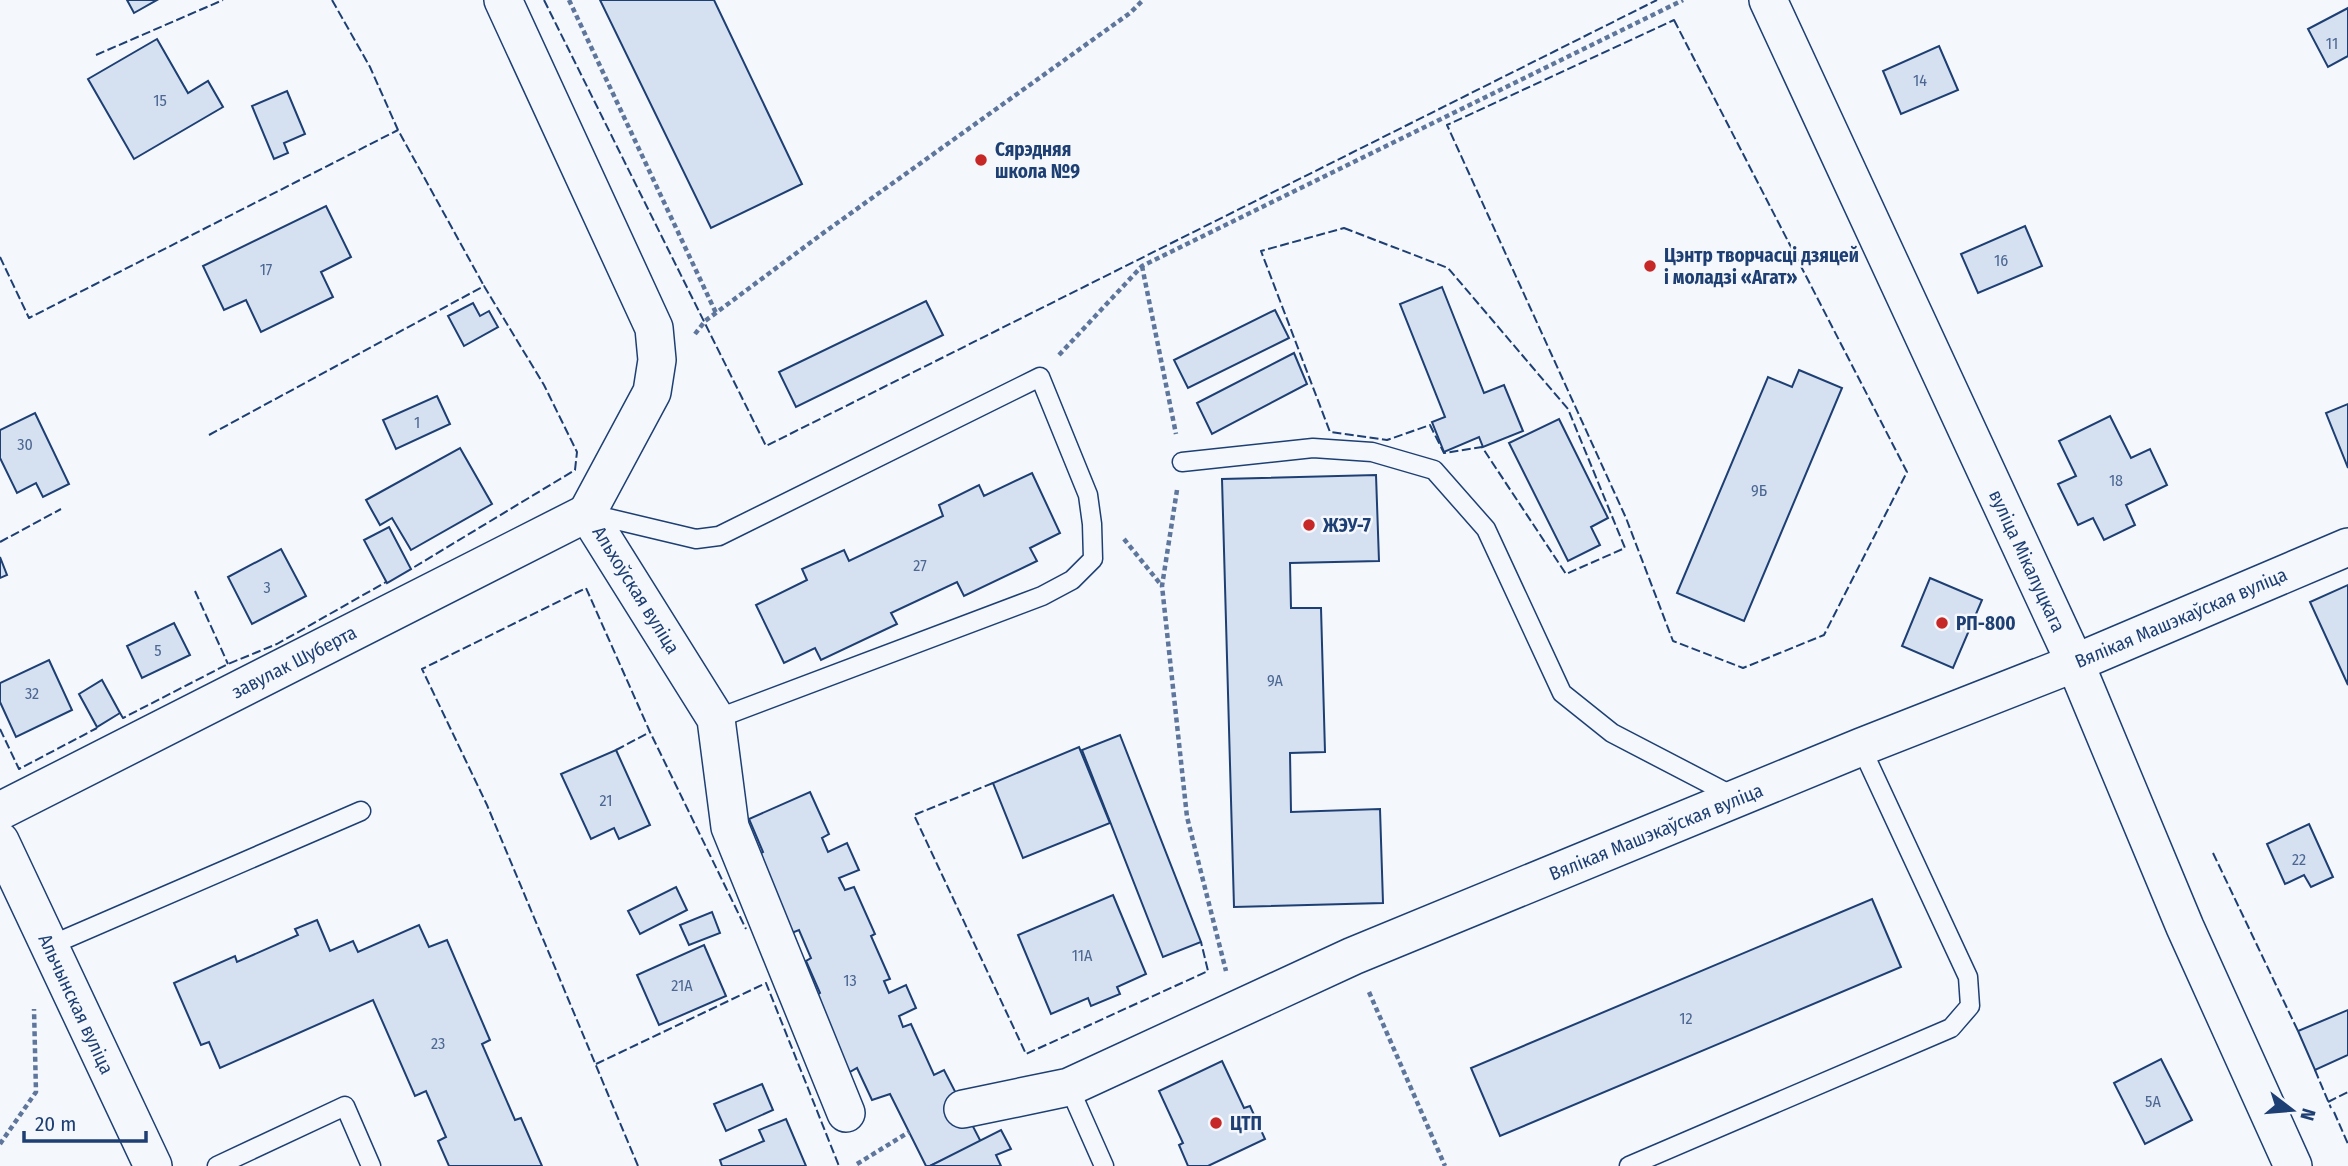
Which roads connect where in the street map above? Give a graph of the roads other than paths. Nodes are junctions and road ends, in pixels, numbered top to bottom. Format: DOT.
graph roads {
  1 [pos="503,0"];
  2 [pos="1768,0"];
  3 [pos="1182,462"];
  4 [pos="587,513"];
  5 [pos="2348,547"];
  6 [pos="2075,663"];
  7 [pos="716,719"];
  8 [pos="1861,747"];
  9 [pos="1738,799"];
  10 [pos="0,811"];
  11 [pos="360,811"];
  12 [pos="0,841"];
  13 [pos="49,946"];
  14 [pos="1069,1087"];
  15 [pos="963,1109"];
  16 [pos="846,1113"];
  17 [pos="153,1166"];
  18 [pos="217,1166"];
  19 [pos="371,1166"];
  20 [pos="1104,1166"];
  21 [pos="1629,1166"];
  22 [pos="2293,1166"];
  1 -- 4 [label="street, Альхоўская вуліца"];
  2 -- 6 [label="street, вуліца Мікалуцкага"];
  3 -- 9 [label="lane"];
  4 -- 7 [label="street, Альхоўская вуліца"];
  4 -- 7 [label="lane"];
  4 -- 10 [label="street, завулак Шуберта"];
  5 -- 6 [label="street, Вялікая Машэкаўская вуліца"];
  6 -- 8 [label="street, Вялікая Машэкаўская вуліца"];
  6 -- 22 [label="street, вуліца Мікалуцкага"];
  7 -- 16 [label="street, Альхоўская вуліца"];
  8 -- 9 [label="street, Вялікая Машэкаўская вуліца"];
  8 -- 21 [label="lane"];
  9 -- 14 [label="street, Вялікая Машэкаўская вуліца"];
  11 -- 13 [label="lane"];
  12 -- 13 [label="street, Альчынская вуліца"];
  13 -- 17 [label="street, Альчынская вуліца"];
  14 -- 15 [label="street, Вялікая Машэкаўская вуліца"];
  14 -- 20 [label="lane"];
  18 -- 19 [label="lane"];
}
